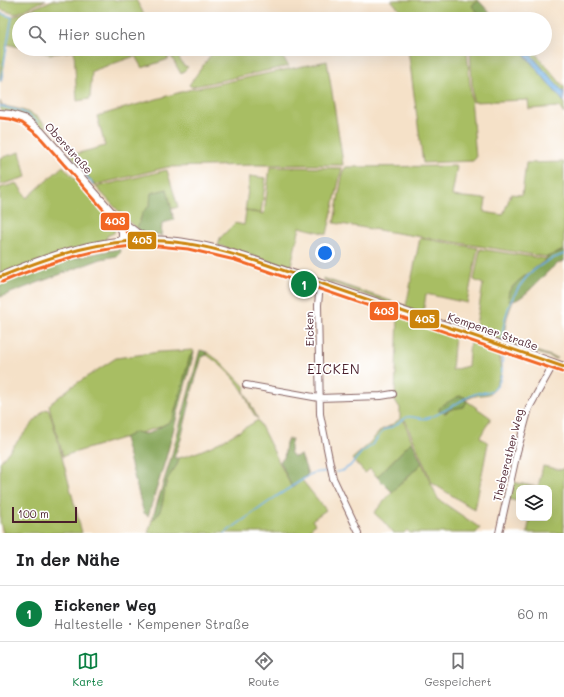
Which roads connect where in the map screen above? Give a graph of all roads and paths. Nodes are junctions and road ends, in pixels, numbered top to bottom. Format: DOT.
graph roads {
  1 [pos="0,113"];
  2 [pos="113,214"];
  3 [pos="123,223"];
  4 [pos="148,240"];
  5 [pos="125,241"];
  6 [pos="0,277"];
  7 [pos="320,284"];
  8 [pos="554,363"];
  9 [pos="564,367"];
  10 [pos="246,385"];
  11 [pos="393,394"];
  12 [pos="319,398"];
  13 [pos="359,533"];
  14 [pos="499,533"];
  1 -- 2 [label="street, Oberstraße"];
  2 -- 3 [label="street"];
  2 -- 5 [label="street"];
  3 -- 4 [label="main road"];
  3 -- 5 [label="street"];
  4 -- 5 [label="main road, Kempener Straße"];
  4 -- 7 [label="main road, Kempener Straße"];
  5 -- 6 [label="main road, Kempener Straße"];
  7 -- 8 [label="main road, Kempener Straße"];
  7 -- 12 [label="street, Eicken"];
  8 -- 9 [label="main road, Kempener Straße"];
  8 -- 14 [label="street, Theberather Weg"];
  10 -- 12 [label="street"];
  11 -- 12 [label="street"];
  12 -- 13 [label="street, Eicken"];
}
